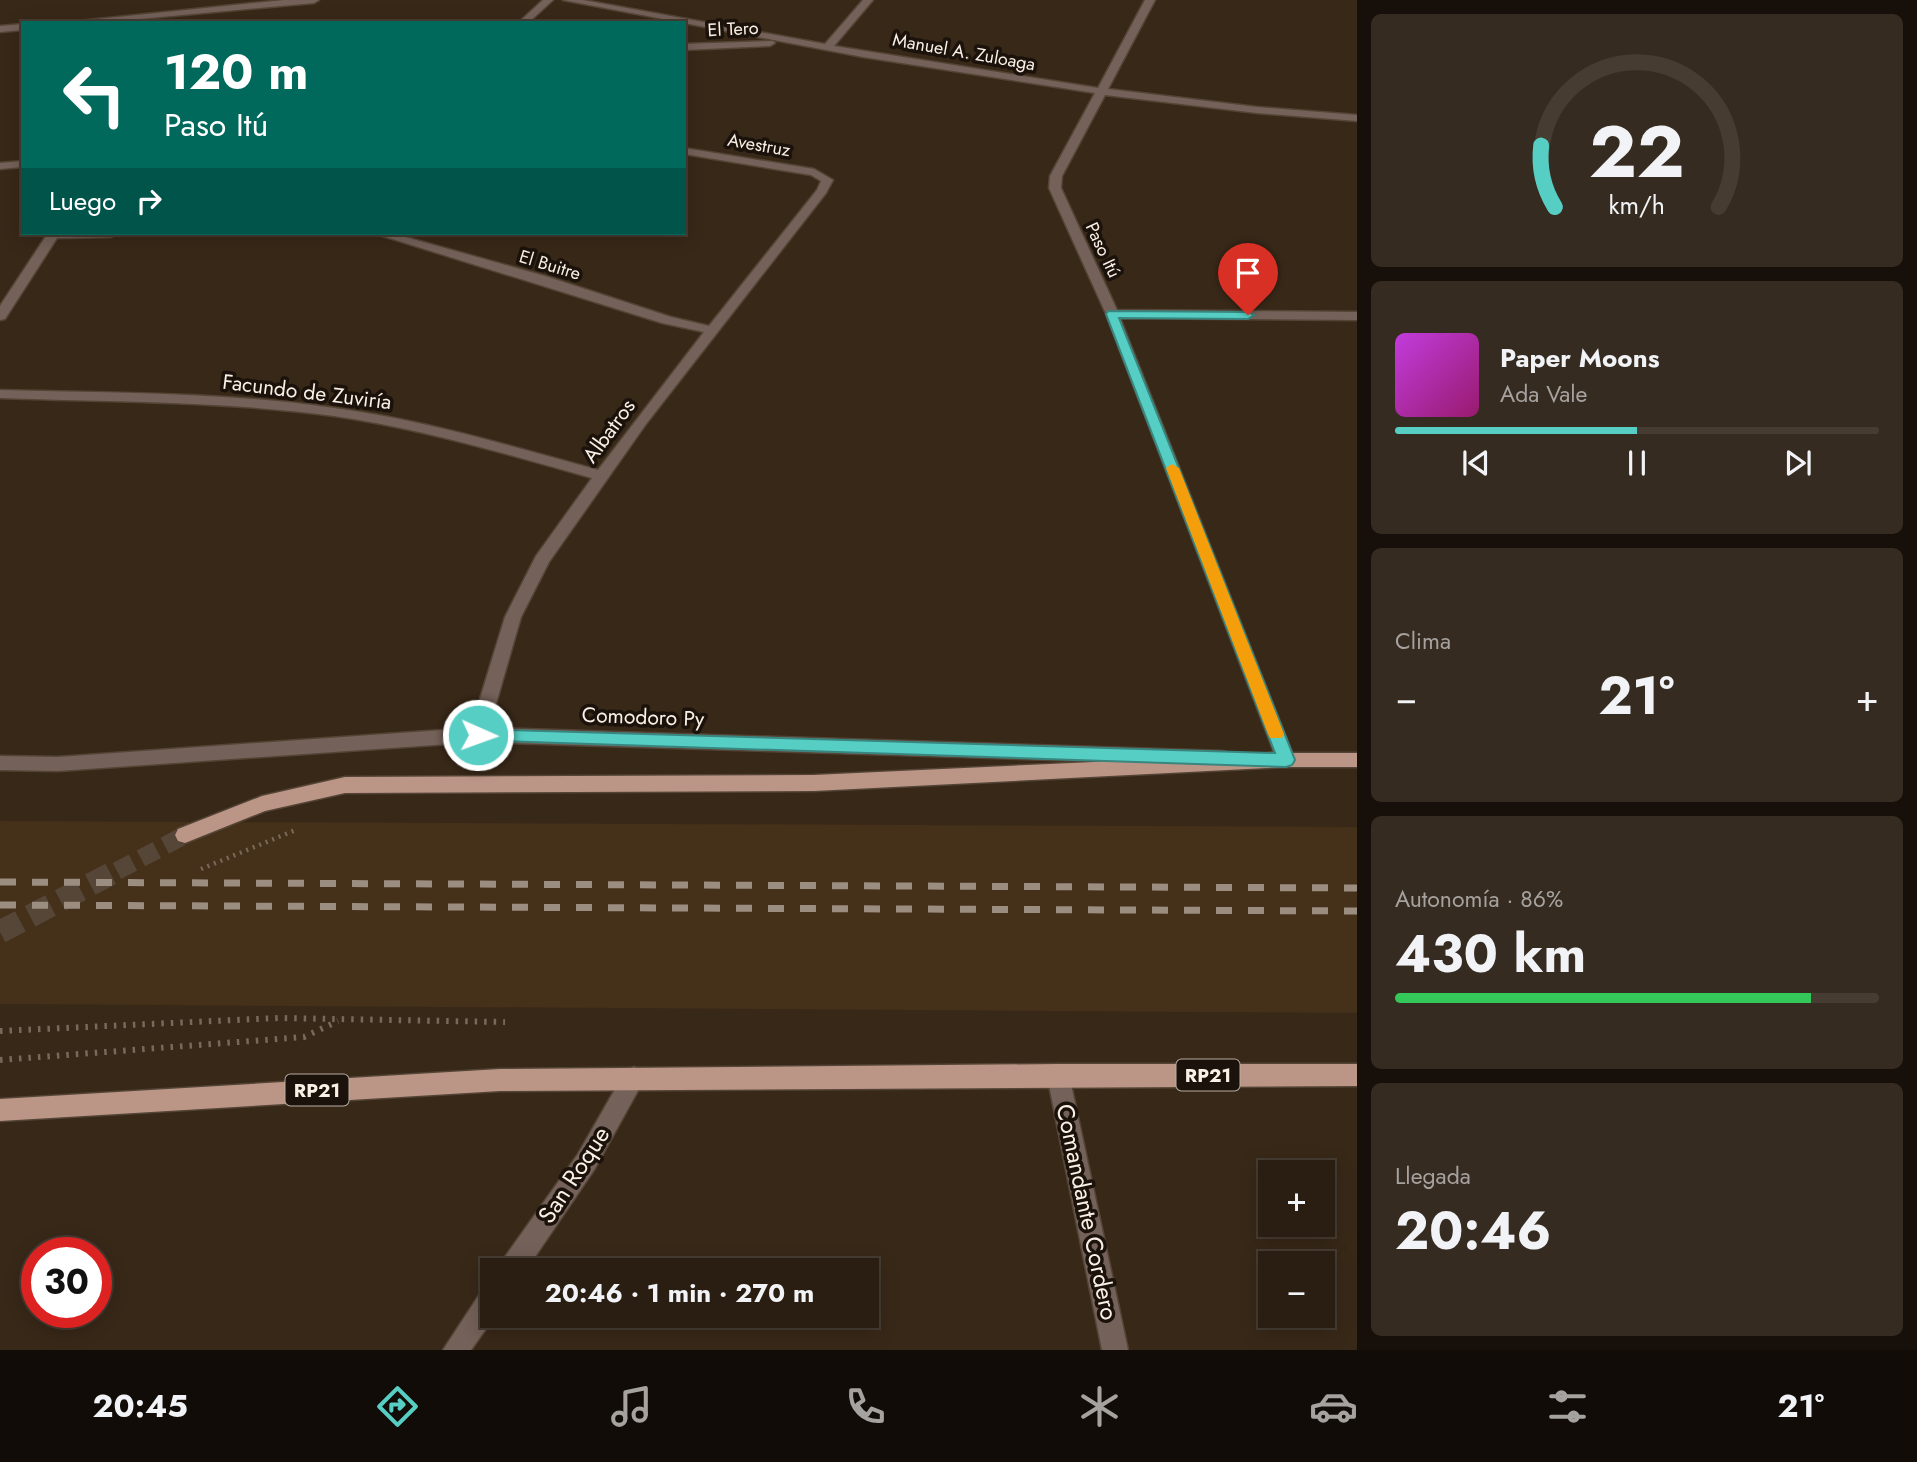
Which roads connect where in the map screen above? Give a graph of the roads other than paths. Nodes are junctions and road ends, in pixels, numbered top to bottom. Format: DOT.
graph roads {
  1 [pos="170,0"];
  2 [pos="314,0"];
  3 [pos="548,0"];
  4 [pos="568,0"];
  5 [pos="868,0"];
  6 [pos="1150,0"];
  7 [pos="166,12"];
  8 [pos="81,21"];
  9 [pos="162,21"];
  10 [pos="525,21"];
  11 [pos="684,21"];
  12 [pos="686,21"];
  13 [pos="21,27"];
  14 [pos="0,29"];
  15 [pos="784,39"];
  16 [pos="686,47"];
  17 [pos="828,47"];
  18 [pos="1101,93"];
  19 [pos="1357,118"];
  20 [pos="686,151"];
  21 [pos="21,164"];
  22 [pos="0,166"];
  23 [pos="827,180"];
  24 [pos="53,235"];
  25 [pos="386,235"];
  26 [pos="1112,314"];
  27 [pos="0,316"];
  28 [pos="1357,316"];
  29 [pos="711,330"];
  30 [pos="0,394"];
  31 [pos="602,477"];
  32 [pos="478,735"];
  33 [pos="1286,760"];
  34 [pos="1357,760"];
  35 [pos="0,763"];
  36 [pos="185,835"];
  37 [pos="1058,1075"];
  38 [pos="1357,1075"];
  39 [pos="634,1078"];
  40 [pos="0,1110"];
  41 [pos="519,1258"];
  42 [pos="480,1315"];
  43 [pos="456,1350"];
  44 [pos="1115,1350"];
  1 -- 7 [label="street"];
  2 -- 7 [label="street"];
  3 -- 10 [label="street"];
  4 -- 11 [label="street, Manuel A. Zuloaga"];
  5 -- 17 [label="street"];
  6 -- 18 [label="street, Paso Itú"];
  7 -- 8 [label="street"];
  7 -- 9 [label="street"];
  12 -- 15 [label="street, Manuel A. Zuloaga"];
  13 -- 14 [label="street"];
  15 -- 16 [label="street, El Tero"];
  15 -- 17 [label="street, Manuel A. Zuloaga"];
  17 -- 18 [label="street, Manuel A. Zuloaga"];
  18 -- 19 [label="street, Manuel A. Zuloaga"];
  18 -- 26 [label="street, Paso Itú"];
  20 -- 23 [label="street, Avestruz"];
  21 -- 22 [label="street"];
  23 -- 29 [label="street, Albatros"];
  24 -- 27 [label="street"];
  25 -- 29 [label="street, El Buitre"];
  26 -- 28 [label="street"];
  26 -- 33 [label="street, Paso Itú"];
  29 -- 31 [label="street, Albatros"];
  30 -- 31 [label="street, Facundo de Zuviría"];
  31 -- 32 [label="street, Albatros"];
  32 -- 33 [label="street, Comodoro Py"];
  32 -- 35 [label="street, Comodoro Py"];
  33 -- 34 [label="main road, Comodoro Py"];
  33 -- 36 [label="main road, Comodoro Py"];
  37 -- 38 [label="main road, RP21"];
  37 -- 39 [label="main road, RP21"];
  37 -- 44 [label="street, Comandante Cordero"];
  39 -- 40 [label="main road, RP21"];
  39 -- 41 [label="street, San Roque"];
  42 -- 43 [label="street"];
}
